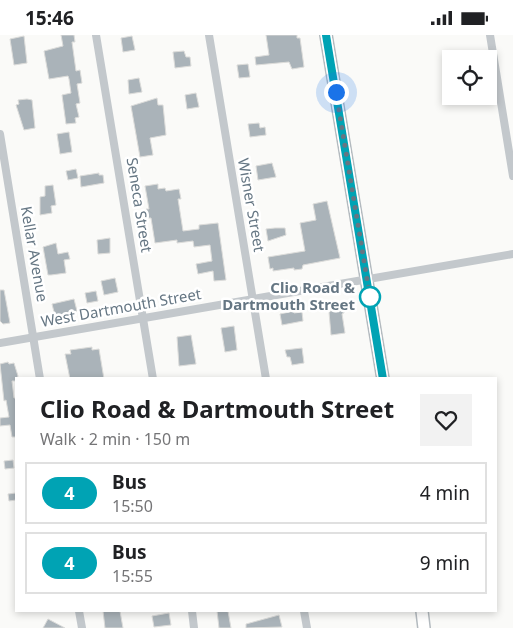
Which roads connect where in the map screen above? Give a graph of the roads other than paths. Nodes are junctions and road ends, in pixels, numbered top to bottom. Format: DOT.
graph roads {
  1 [pos="96,35"];
  2 [pos="209,35"];
  3 [pos="326,35"];
  4 [pos="490,35"];
  5 [pos="0,134"];
  6 [pos="513,176"];
  7 [pos="513,254"];
  8 [pos="367,278"];
  9 [pos="253,298"];
  10 [pos="143,318"];
  11 [pos="34,337"];
  12 [pos="0,343"];
  13 [pos="40,377"];
  14 [pos="153,377"];
  15 [pos="266,377"];
  16 [pos="383,377"];
  17 [pos="79,612"];
  18 [pos="192,612"];
  19 [pos="304,612"];
  20 [pos="422,612"];
  21 [pos="82,628"];
  22 [pos="194,628"];
  23 [pos="307,628"];
  24 [pos="424,628"];
  1 -- 10 [label="street, Seneca Street"];
  2 -- 9 [label="street, Wisner Street"];
  3 -- 8 [label="main road"];
  4 -- 6 [label="street"];
  5 -- 11 [label="street, Kellar Avenue"];
  7 -- 8 [label="street, West Dartmouth Street"];
  8 -- 9 [label="street, West Dartmouth Street"];
  8 -- 16 [label="main road"];
  9 -- 10 [label="street, West Dartmouth Street"];
  9 -- 15 [label="street, Wisner Street"];
  10 -- 11 [label="street, West Dartmouth Street"];
  10 -- 14 [label="street, Seneca Street"];
  11 -- 12 [label="street, West Dartmouth Street"];
  11 -- 13 [label="street, Kellar Avenue"];
  17 -- 21 [label="street"];
  18 -- 22 [label="street"];
  19 -- 23 [label="street"];
  20 -- 24 [label="main road"];
}
